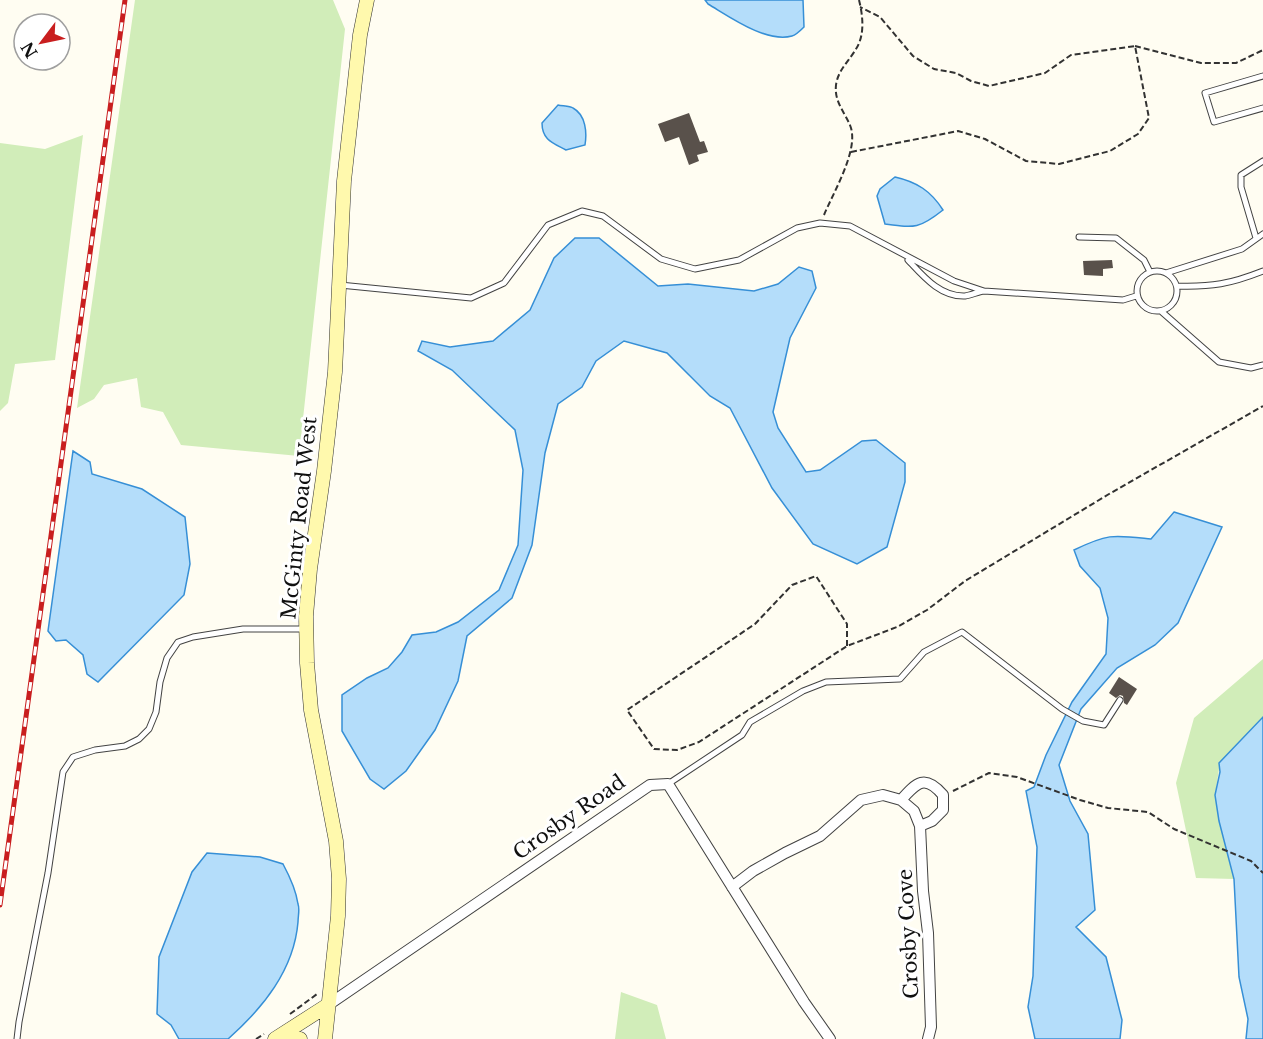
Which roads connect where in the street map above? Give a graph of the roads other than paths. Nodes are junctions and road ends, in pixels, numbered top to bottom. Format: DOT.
graph roads {
  1 [pos="367,0"];
  2 [pos="1263,76"];
  3 [pos="1263,108"];
  4 [pos="1263,161"];
  5 [pos="1263,234"];
  6 [pos="1079,237"];
  7 [pos="1256,238"];
  8 [pos="905,256"];
  9 [pos="1177,269"];
  10 [pos="1263,271"];
  11 [pos="1150,272"];
  12 [pos="1166,273"];
  13 [pos="1173,278"];
  14 [pos="339,285"];
  15 [pos="1177,286"];
  16 [pos="984,291"];
  17 [pos="1137,296"];
  18 [pos="1161,312"];
  19 [pos="1263,365"];
  20 [pos="307,630"];
  21 [pos="1120,700"];
  22 [pos="668,784"];
  23 [pos="901,800"];
  24 [pos="920,826"];
  25 [pos="732,887"];
  26 [pos="328,1005"];
  27 [pos="17,1039"];
  28 [pos="275,1039"];
  29 [pos="288,1039"];
  30 [pos="300,1039"];
  31 [pos="325,1039"];
  32 [pos="830,1039"];
  33 [pos="928,1039"];
  1 -- 14 [label="main road, McGinty Road West"];
  2 -- 3 [label="lane"];
  4 -- 7 [label="lane"];
  5 -- 7 [label="lane"];
  6 -- 11 [label="lane"];
  7 -- 9 [label="lane"];
  8 -- 14 [label="lane"];
  8 -- 16 [label="lane"];
  8 -- 16 [label="lane"];
  9 -- 12 [label="lane"];
  9 -- 13 [label="lane"];
  10 -- 15 [label="lane"];
  11 -- 12 [label="lane"];
  11 -- 17 [label="lane"];
  12 -- 13 [label="lane"];
  13 -- 15 [label="lane"];
  14 -- 20 [label="main road, McGinty Road West"];
  15 -- 18 [label="lane"];
  16 -- 17 [label="lane"];
  17 -- 18 [label="lane"];
  18 -- 19 [label="lane"];
  20 -- 26 [label="main road, McGinty Road West"];
  20 -- 27 [label="lane"];
  21 -- 22 [label="lane"];
  22 -- 25 [label="street"];
  22 -- 26 [label="street, Crosby Road"];
  23 -- 24 [label="street"];
  23 -- 24 [label="street"];
  23 -- 25 [label="street"];
  24 -- 33 [label="street, Crosby Cove"];
  25 -- 32 [label="street"];
  26 -- 28 [label="main road, Crosby Road"];
  26 -- 31 [label="main road, McGinty Road West"];
  29 -- 30 [label="main road"];
}
